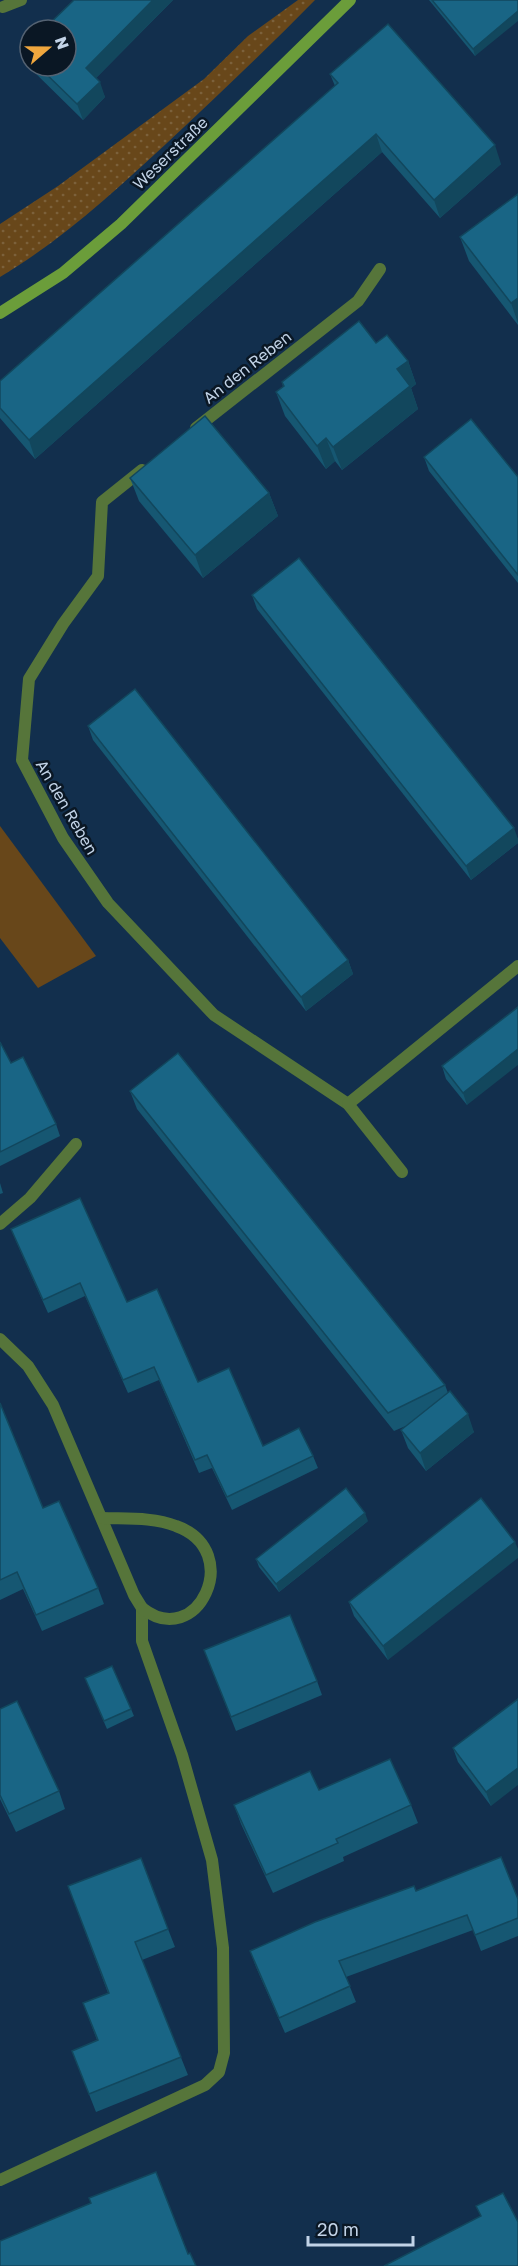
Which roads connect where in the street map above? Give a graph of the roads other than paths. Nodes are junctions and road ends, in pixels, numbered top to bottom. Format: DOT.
graph roads {
  1 [pos="21,0"];
  2 [pos="350,0"];
  3 [pos="3,7"];
  4 [pos="380,269"];
  5 [pos="0,313"];
  6 [pos="182,439"];
  7 [pos="155,460"];
  8 [pos="518,966"];
  9 [pos="348,1104"];
  10 [pos="76,1144"];
  11 [pos="402,1172"];
  12 [pos="0,1224"];
  13 [pos="0,1339"];
  14 [pos="102,1518"];
  15 [pos="142,1608"];
  16 [pos="0,2180"];
  1 -- 3 [label="street"];
  2 -- 5 [label="street, Weserstraße"];
  4 -- 6 [label="street, An den Reben"];
  7 -- 9 [label="street, An den Reben"];
  8 -- 9 [label="street"];
  9 -- 11 [label="street, An den Reben"];
  10 -- 12 [label="street"];
  13 -- 14 [label="street"];
  14 -- 15 [label="street"];
  14 -- 15 [label="street"];
  15 -- 16 [label="street"];
}
